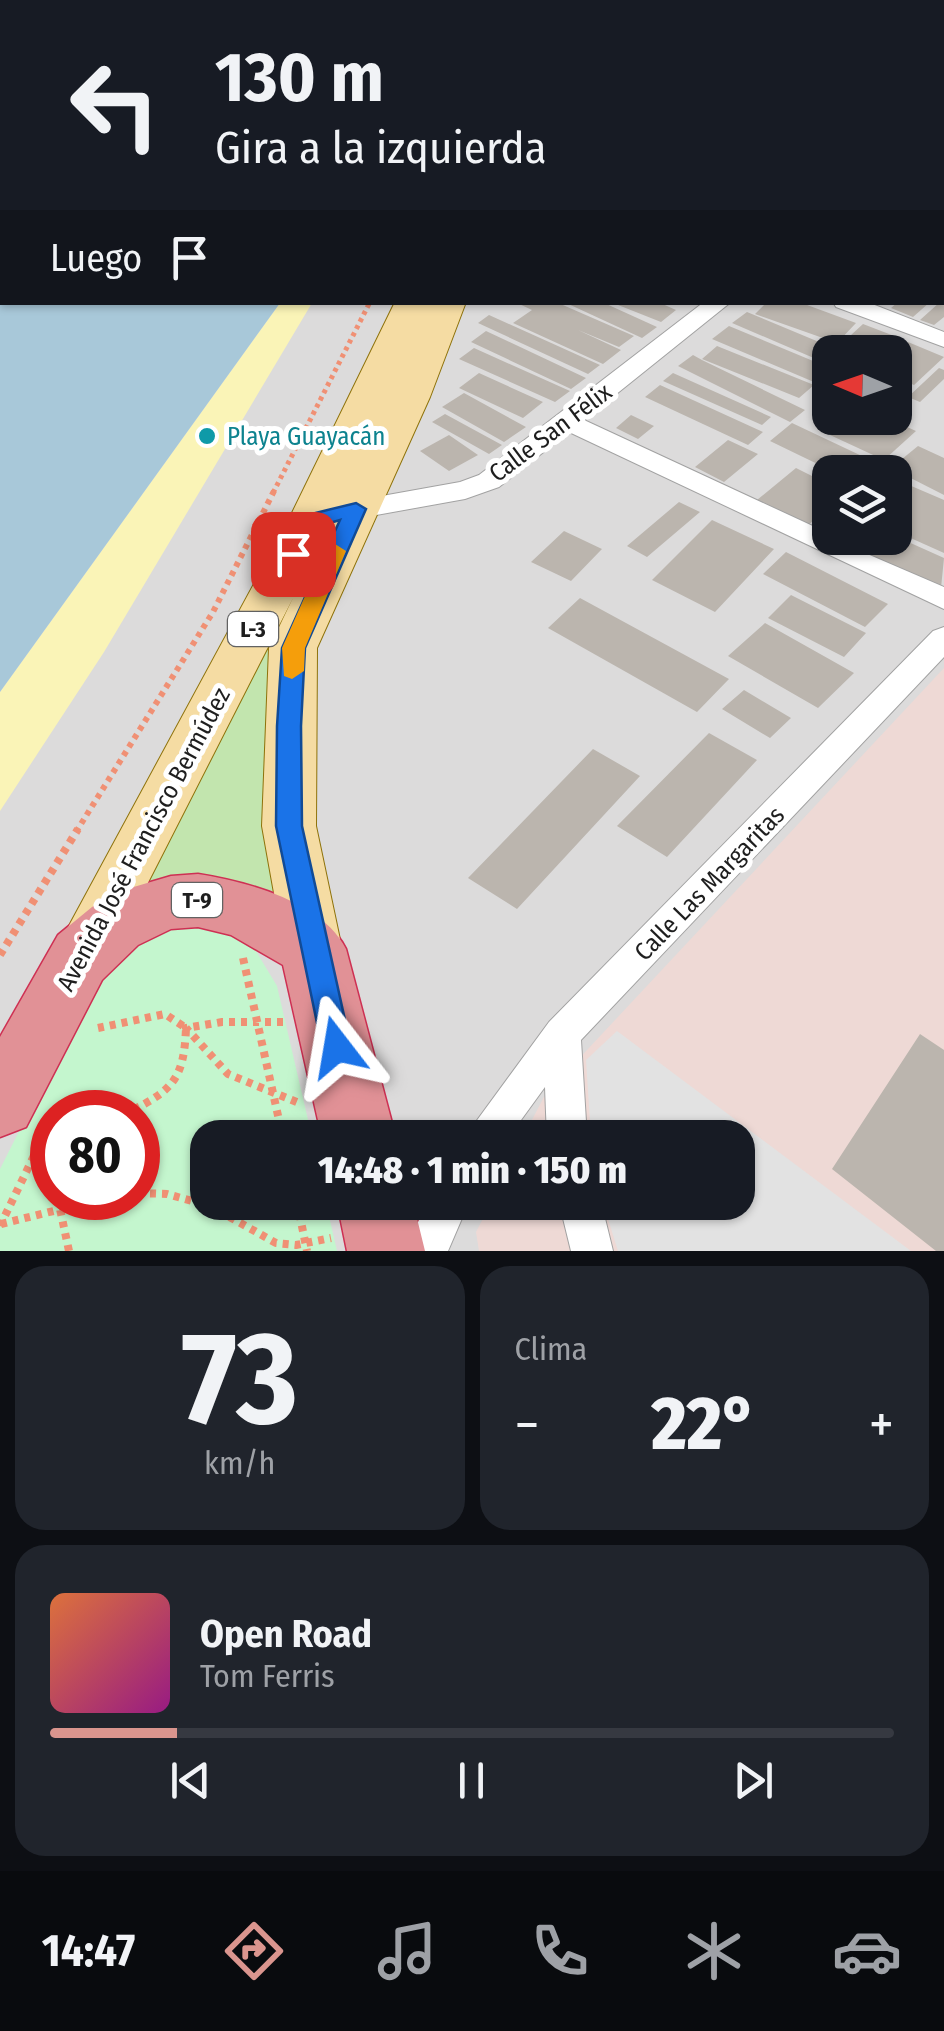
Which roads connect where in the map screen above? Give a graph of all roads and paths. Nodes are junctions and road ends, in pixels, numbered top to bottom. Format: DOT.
graph roads {
  1 [pos="368,305"];
  2 [pos="413,305"];
  3 [pos="445,305"];
  4 [pos="716,305"];
  5 [pos="852,305"];
  6 [pos="944,340"];
  7 [pos="566,421"];
  8 [pos="333,515"];
  9 [pos="944,599"];
  10 [pos="944,638"];
  11 [pos="241,947"];
  12 [pos="313,948"];
  13 [pos="0,954"];
  14 [pos="94,982"];
  15 [pos="330,1017"];
  16 [pos="258,1023"];
  17 [pos="98,1028"];
  18 [pos="186,1028"];
  19 [pos="562,1034"];
  20 [pos="90,1044"];
  21 [pos="273,1089"];
  22 [pos="160,1096"];
  23 [pos="0,1104"];
  24 [pos="279,1120"];
  25 [pos="346,1120"];
  26 [pos="354,1120"];
  27 [pos="498,1120"];
  28 [pos="566,1120"];
  29 [pos="30,1163"];
  30 [pos="160,1193"];
  31 [pos="30,1217"];
  32 [pos="62,1220"];
  33 [pos="301,1220"];
  34 [pos="584,1220"];
  35 [pos="0,1225"];
  36 [pos="403,1226"];
  37 [pos="307,1247"];
  38 [pos="69,1251"];
  39 [pos="592,1251"];
  1 -- 13 [label="path"];
  2 -- 8 [label="main road, Avenida José Francisco Bermúdez / L-3"];
  3 -- 8 [label="main road, Avenida José Francisco Bermúdez / L-3"];
  4 -- 7 [label="street, Calle San Félix"];
  5 -- 6 [label="street"];
  7 -- 8 [label="street, Calle San Félix"];
  7 -- 9 [label="street"];
  8 -- 12 [label="main road, Avenida José Francisco Bermúdez / L-3"];
  8 -- 14 [label="main road, Avenida José Francisco Bermúdez / L-3"];
  10 -- 19 [label="street, Calle Las Margaritas"];
  11 -- 16 [label="path"];
  12 -- 14 [label="highway, T-9"];
  12 -- 15 [label="highway, Avenida José Francisco Bermúdez"];
  14 -- 17 [label="path"];
  14 -- 23 [label="highway, Avenida José Francisco Bermúdez / T-9"];
  15 -- 16 [label="path"];
  15 -- 26 [label="highway, Avenida José Francisco Bermúdez"];
  16 -- 18 [label="path"];
  16 -- 21 [label="path"];
  17 -- 18 [label="path"];
  17 -- 20 [label="path"];
  18 -- 21 [label="path"];
  18 -- 22 [label="path"];
  19 -- 27 [label="street, Calle Las Margaritas"];
  19 -- 28 [label="street"];
  21 -- 24 [label="path"];
  21 -- 25 [label="path"];
  29 -- 35 [label="path"];
  30 -- 37 [label="path"];
  31 -- 35 [label="path"];
  32 -- 38 [label="path"];
  33 -- 37 [label="path"];
  34 -- 39 [label="street"];
  36 -- 37 [label="path"];
}
